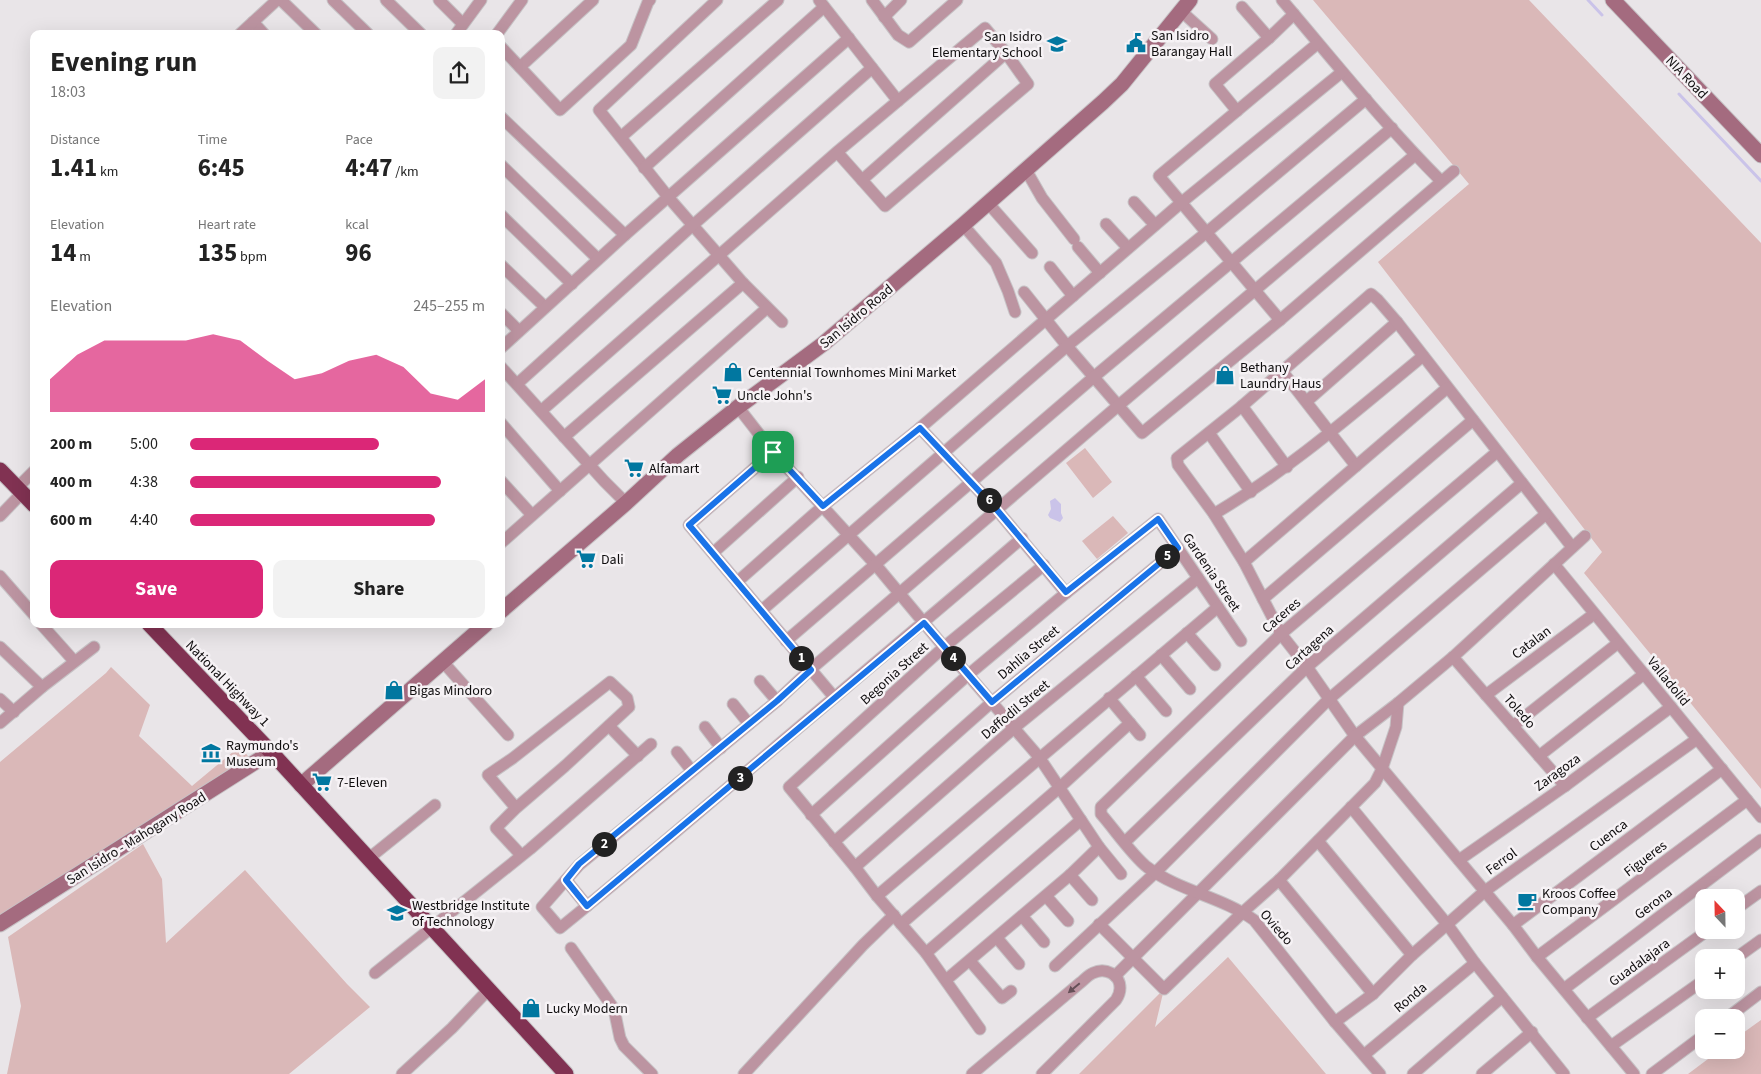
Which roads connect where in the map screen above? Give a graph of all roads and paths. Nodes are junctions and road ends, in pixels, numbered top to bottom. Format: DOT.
graph roads {
  1 [pos="277,0"];
  2 [pos="282,0"];
  3 [pos="333,0"];
  4 [pos="386,0"];
  5 [pos="439,0"];
  6 [pos="481,0"];
  7 [pos="522,0"];
  8 [pos="593,0"];
  9 [pos="650,0"];
  10 [pos="717,0"];
  11 [pos="778,0"];
  12 [pos="872,0"];
  13 [pos="901,0"];
  14 [pos="956,0"];
  15 [pos="1282,0"];
  16 [pos="1613,0"];
  17 [pos="822,3"];
  18 [pos="1186,6"];
  19 [pos="1242,7"];
  20 [pos="1294,14"];
  21 [pos="884,17"];
  22 [pos="252,22"];
  23 [pos="463,24"];
  24 [pos="244,30"];
  25 [pos="260,30"];
  26 [pos="312,30"];
  27 [pos="364,30"];
  28 [pos="417,30"];
  29 [pos="459,30"];
  30 [pos="500,30"];
  31 [pos="849,38"];
  32 [pos="1269,38"];
  33 [pos="1212,39"];
  34 [pos="1317,44"];
  35 [pos="505,51"];
  36 [pos="1006,54"];
  37 [pos="520,67"];
  38 [pos="872,68"];
  39 [pos="1342,72"];
  40 [pos="1366,99"];
  41 [pos="898,100"];
  42 [pos="1237,111"];
  43 [pos="505,121"];
  44 [pos="1392,128"];
  45 [pos="621,138"];
  46 [pos="837,152"];
  47 [pos="1415,155"];
  48 [pos="1761,155"];
  49 [pos="644,168"];
  50 [pos="505,169"];
  51 [pos="1026,170"];
  52 [pos="1454,171"];
  53 [pos="862,180"];
  54 [pos="1440,181"];
  55 [pos="669,198"];
  56 [pos="1134,202"];
  57 [pos="1182,202"];
  58 [pos="988,203"];
  59 [pos="505,219"];
  60 [pos="1106,224"];
  61 [pos="693,225"];
  62 [pos="963,225"];
  63 [pos="1155,225"];
  64 [pos="1207,232"];
  65 [pos="625,235"];
  66 [pos="1128,248"];
  67 [pos="1032,253"];
  68 [pos="719,256"];
  69 [pos="598,259"];
  70 [pos="1231,261"];
  71 [pos="1050,267"];
  72 [pos="505,269"];
  73 [pos="1100,272"];
  74 [pos="743,283"];
  75 [pos="572,284"];
  76 [pos="1256,290"];
  77 [pos="1024,292"];
  78 [pos="1073,296"];
  79 [pos="546,307"];
  80 [pos="768,308"];
  81 [pos="1015,312"];
  82 [pos="505,318"];
  83 [pos="1045,320"];
  84 [pos="1280,320"];
  85 [pos="782,322"];
  86 [pos="1397,322"];
  87 [pos="520,331"];
  88 [pos="505,344"];
  89 [pos="1067,346"];
  90 [pos="1423,356"];
  91 [pos="505,371"];
  92 [pos="1282,371"];
  93 [pos="1095,376"];
  94 [pos="517,384"];
  95 [pos="1447,388"];
  96 [pos="1307,401"];
  97 [pos="1119,405"];
  98 [pos="1242,406"];
  99 [pos="738,407"];
  100 [pos="541,410"];
  101 [pos="1473,420"];
  102 [pos="505,428"];
  103 [pos="920,428"];
  104 [pos="1331,432"];
  105 [pos="1209,433"];
  106 [pos="564,437"];
  107 [pos="773,452"];
  108 [pos="1497,452"];
  109 [pos="944,454"];
  110 [pos="589,465"];
  111 [pos="1356,466"];
  112 [pos="1287,467"];
  113 [pos="0,470"];
  114 [pos="30,477"];
  115 [pos="798,477"];
  116 [pos="972,482"];
  117 [pos="1522,483"];
  118 [pos="505,485"];
  119 [pos="20,491"];
  120 [pos="560,491"];
  121 [pos="1251,492"];
  122 [pos="30,501"];
  123 [pos="626,503"];
  124 [pos="823,506"];
  125 [pos="997,510"];
  126 [pos="1214,514"];
  127 [pos="1546,514"];
  128 [pos="532,515"];
  129 [pos="0,516"];
  130 [pos="849,536"];
  131 [pos="1585,536"];
  132 [pos="505,537"];
  133 [pos="1022,538"];
  134 [pos="1572,547"];
  135 [pos="1178,548"];
  136 [pos="713,553"];
  137 [pos="1244,562"];
  138 [pos="875,564"];
  139 [pos="1554,564"];
  140 [pos="1044,565"];
  141 [pos="0,576"];
  142 [pos="1198,578"];
  143 [pos="737,582"];
  144 [pos="1066,592"];
  145 [pos="900,594"];
  146 [pos="1263,599"];
  147 [pos="1218,607"];
  148 [pos="505,608"];
  149 [pos="30,610"];
  150 [pos="762,610"];
  151 [pos="1594,614"];
  152 [pos="924,623"];
  153 [pos="45,628"];
  154 [pos="153,628"];
  155 [pos="481,628"];
  156 [pos="1187,633"];
  157 [pos="1281,634"];
  158 [pos="786,641"];
  159 [pos="1242,641"];
  160 [pos="1618,643"];
  161 [pos="0,646"];
  162 [pos="94,647"];
  163 [pos="944,647"];
  164 [pos="1161,655"];
  165 [pos="1453,657"];
  166 [pos="74,661"];
  167 [pos="442,662"];
  168 [pos="1215,665"];
  169 [pos="1307,667"];
  170 [pos="811,670"];
  171 [pos="1644,674"];
  172 [pos="968,675"];
  173 [pos="1136,676"];
  174 [pos="760,681"];
  175 [pos="42,687"];
  176 [pos="1190,690"];
  177 [pos="1486,695"];
  178 [pos="834,697"];
  179 [pos="1109,698"];
  180 [pos="0,699"];
  181 [pos="1329,699"];
  182 [pos="777,701"];
  183 [pos="992,702"];
  184 [pos="1398,703"];
  185 [pos="733,704"];
  186 [pos="1671,707"];
  187 [pos="1166,711"];
  188 [pos="14,712"];
  189 [pos="0,723"];
  190 [pos="1130,723"];
  191 [pos="749,724"];
  192 [pos="609,726"];
  193 [pos="1513,726"];
  194 [pos="705,727"];
  195 [pos="1014,728"];
  196 [pos="508,735"];
  197 [pos="1140,735"];
  198 [pos="1355,736"];
  199 [pos="1697,739"];
  200 [pos="651,744"];
  201 [pos="721,748"];
  202 [pos="271,752"];
  203 [pos="677,752"];
  204 [pos="638,756"];
  205 [pos="1539,756"];
  206 [pos="1039,757"];
  207 [pos="1382,769"];
  208 [pos="1722,769"];
  209 [pos="692,771"];
  210 [pos="301,785"];
  211 [pos="1565,786"];
  212 [pos="1060,788"];
  213 [pos="1747,800"];
  214 [pos="435,805"];
  215 [pos="1351,807"];
  216 [pos="516,808"];
  217 [pos="1102,814"];
  218 [pos="811,815"];
  219 [pos="1761,817"];
  220 [pos="1081,820"];
  221 [pos="1318,840"];
  222 [pos="1761,840"];
  223 [pos="834,842"];
  224 [pos="1125,842"];
  225 [pos="1099,847"];
  226 [pos="521,855"];
  227 [pos="368,859"];
  228 [pos="1459,860"];
  229 [pos="855,867"];
  230 [pos="1156,872"];
  231 [pos="1121,874"];
  232 [pos="1070,875"];
  233 [pos="566,880"];
  234 [pos="1279,880"];
  235 [pos="1485,891"];
  236 [pos="1761,892"];
  237 [pos="1198,894"];
  238 [pos="876,896"];
  239 [pos="1046,896"];
  240 [pos="1092,900"];
  241 [pos="1745,904"];
  242 [pos="587,906"];
  243 [pos="1243,912"];
  244 [pos="1022,916"];
  245 [pos="897,920"];
  246 [pos="1068,921"];
  247 [pos="0,924"];
  248 [pos="1100,924"];
  249 [pos="1447,924"];
  250 [pos="1513,925"];
  251 [pos="434,927"];
  252 [pos="996,938"];
  253 [pos="1696,939"];
  254 [pos="1761,940"];
  255 [pos="1044,942"];
  256 [pos="571,948"];
  257 [pos="1745,952"];
  258 [pos="926,953"];
  259 [pos="1412,956"];
  260 [pos="1134,957"];
  261 [pos="1537,957"];
  262 [pos="970,961"];
  263 [pos="1475,963"];
  264 [pos="1019,964"];
  265 [pos="1055,966"];
  266 [pos="375,973"];
  267 [pos="1115,976"];
  268 [pos="946,980"];
  269 [pos="1695,986"];
  270 [pos="489,989"];
  271 [pos="1564,989"];
  272 [pos="1011,991"];
  273 [pos="1761,992"];
  274 [pos="1372,994"];
  275 [pos="1502,997"];
  276 [pos="1739,1009"];
  277 [pos="1587,1018"];
  278 [pos="1336,1022"];
  279 [pos="980,1029"];
  280 [pos="1532,1032"];
  281 [pos="1695,1042"];
  282 [pos="1611,1046"];
  283 [pos="1364,1054"];
  284 [pos="979,1072"];
  285 [pos="1559,1072"];
  286 [pos="402,1074"];
  287 [pos="566,1074"];
  288 [pos="651,1074"];
  289 [pos="744,1074"];
  290 [pos="1042,1074"];
  291 [pos="1380,1074"];
  292 [pos="1413,1074"];
  293 [pos="1482,1074"];
  294 [pos="1634,1074"];
  295 [pos="1652,1074"];
  1 -- 22 [label="street"];
  2 -- 26 [label="street"];
  3 -- 27 [label="street"];
  4 -- 28 [label="street"];
  5 -- 23 [label="street"];
  6 -- 23 [label="street"];
  7 -- 30 [label="street"];
  8 -- 37 [label="street"];
  9 -- 37 [label="street"];
  10 -- 45 [label="street"];
  11 -- 45 [label="street"];
  12 -- 21 [label="street"];
  13 -- 21 [label="street"];
  14 -- 21 [label="street"];
  15 -- 20 [label="street"];
  16 -- 48 [label="street, NIA Road"];
  17 -- 31 [label="street"];
  17 -- 49 [label="street"];
  18 -- 33 [label="street"];
  18 -- 51 [label="street, San Isidro Road"];
  19 -- 32 [label="street"];
  20 -- 32 [label="street"];
  20 -- 34 [label="street"];
  22 -- 24 [label="street"];
  22 -- 25 [label="street"];
  23 -- 29 [label="street"];
  31 -- 38 [label="street"];
  31 -- 55 [label="street"];
  32 -- 42 [label="street"];
  34 -- 39 [label="street"];
  34 -- 42 [label="street"];
  35 -- 37 [label="street"];
  36 -- 41 [label="street"];
  36 -- 53 [label="street"];
  36 -- 53 [label="street"];
  38 -- 41 [label="street"];
  38 -- 61 [label="street"];
  39 -- 40 [label="street"];
  39 -- 57 [label="street"];
  40 -- 44 [label="street"];
  40 -- 64 [label="street"];
  41 -- 46 [label="street"];
  42 -- 57 [label="street"];
  43 -- 65 [label="street"];
  44 -- 47 [label="street"];
  44 -- 70 [label="street"];
  45 -- 49 [label="street"];
  46 -- 53 [label="street"];
  46 -- 68 [label="street"];
  47 -- 54 [label="street"];
  47 -- 76 [label="street"];
  49 -- 55 [label="street"];
  50 -- 69 [label="street"];
  51 -- 58 [label="street, San Isidro Road"];
  51 -- 73 [label="street"];
  52 -- 54 [label="street"];
  54 -- 84 [label="street"];
  55 -- 61 [label="street"];
  55 -- 65 [label="street"];
  56 -- 63 [label="street"];
  57 -- 63 [label="street"];
  57 -- 64 [label="street"];
  58 -- 62 [label="street, San Isidro Road"];
  58 -- 67 [label="street"];
  59 -- 75 [label="street"];
  60 -- 66 [label="street"];
  61 -- 68 [label="street"];
  61 -- 94 [label="street"];
  62 -- 81 [label="street"];
  62 -- 99 [label="street, San Isidro Road"];
  63 -- 66 [label="street"];
  64 -- 70 [label="street"];
  64 -- 89 [label="street"];
  65 -- 69 [label="street"];
  66 -- 73 [label="street"];
  68 -- 74 [label="street"];
  68 -- 100 [label="street"];
  69 -- 75 [label="street"];
  70 -- 76 [label="street"];
  70 -- 93 [label="street"];
  71 -- 78 [label="street"];
  72 -- 79 [label="street"];
  73 -- 78 [label="street"];
  74 -- 80 [label="street"];
  74 -- 106 [label="street"];
  75 -- 79 [label="street"];
  76 -- 84 [label="street"];
  76 -- 97 [label="street"];
  77 -- 83 [label="street"];
  78 -- 83 [label="street"];
  79 -- 87 [label="street"];
  80 -- 85 [label="street"];
  80 -- 110 [label="street"];
  82 -- 87 [label="street"];
  83 -- 89 [label="street"];
  83 -- 103 [label="street"];
  84 -- 97 [label="street"];
  86 -- 90 [label="street"];
  86 -- 92 [label="street"];
  86 -- 96 [label="street"];
  87 -- 88 [label="street"];
  89 -- 93 [label="street"];
  89 -- 109 [label="street"];
  90 -- 95 [label="street"];
  90 -- 104 [label="street"];
  91 -- 94 [label="street"];
  92 -- 96 [label="street"];
  92 -- 98 [label="street"];
  93 -- 97 [label="street"];
  93 -- 116 [label="street"];
  94 -- 100 [label="street"];
  95 -- 101 [label="street"];
  95 -- 111 [label="street"];
  96 -- 104 [label="street"];
  97 -- 125 [label="street"];
  98 -- 105 [label="street"];
  98 -- 112 [label="street"];
  99 -- 107 [label="street"];
  99 -- 123 [label="street, San Isidro Road"];
  100 -- 106 [label="street"];
  101 -- 108 [label="street"];
  101 -- 146 [label="street"];
  102 -- 120 [label="street"];
  103 -- 109 [label="street"];
  103 -- 124 [label="street"];
  104 -- 111 [label="street"];
  104 -- 112 [label="street"];
  105 -- 121 [label="street"];
  105 -- 126 [label="street"];
  106 -- 110 [label="street"];
  107 -- 115 [label="street"];
  107 -- 136 [label="street"];
  108 -- 117 [label="street"];
  108 -- 157 [label="street, Caceres"];
  109 -- 116 [label="street"];
  109 -- 130 [label="street"];
  110 -- 120 [label="street"];
  110 -- 123 [label="street"];
  111 -- 137 [label="street"];
  112 -- 121 [label="street"];
  113 -- 119 [label="highway"];
  114 -- 119 [label="street"];
  115 -- 124 [label="street"];
  115 -- 136 [label="street"];
  116 -- 125 [label="street"];
  116 -- 138 [label="street"];
  117 -- 127 [label="street"];
  117 -- 169 [label="street, Cartagena"];
  118 -- 128 [label="street"];
  119 -- 122 [label="highway"];
  119 -- 129 [label="street"];
  120 -- 128 [label="street"];
  121 -- 126 [label="street"];
  123 -- 148 [label="street, San Isidro Road"];
  124 -- 130 [label="street"];
  124 -- 143 [label="street"];
  125 -- 133 [label="street"];
  125 -- 145 [label="street"];
  126 -- 137 [label="street"];
  127 -- 134 [label="street"];
  127 -- 181 [label="street"];
  128 -- 132 [label="street"];
  130 -- 138 [label="street"];
  130 -- 150 [label="street"];
  131 -- 134 [label="street"];
  133 -- 140 [label="street"];
  133 -- 152 [label="street"];
  134 -- 139 [label="street"];
  135 -- 142 [label="street, Gardenia Street"];
  135 -- 144 [label="street, Gardenia Street"];
  135 -- 183 [label="street, Dahlia Street"];
  136 -- 143 [label="street"];
  137 -- 146 [label="street"];
  138 -- 145 [label="street"];
  138 -- 158 [label="street"];
  139 -- 151 [label="street, Valladolid"];
  139 -- 165 [label="street"];
  140 -- 144 [label="street"];
  140 -- 163 [label="street, Begonia Street"];
  141 -- 149 [label="street"];
  142 -- 147 [label="street, Gardenia Street"];
  142 -- 195 [label="street, Daffodil Street"];
  143 -- 150 [label="street"];
  144 -- 172 [label="street"];
  145 -- 152 [label="street"];
  145 -- 170 [label="street"];
  146 -- 157 [label="street"];
  147 -- 156 [label="street"];
  147 -- 159 [label="street, Gardenia Street"];
  150 -- 158 [label="street"];
  151 -- 160 [label="street, Valladolid"];
  151 -- 177 [label="street, Catalan"];
  152 -- 163 [label="street"];
  152 -- 178 [label="street"];
  153 -- 166 [label="street"];
  154 -- 202 [label="highway, National Highway 1"];
  155 -- 167 [label="street"];
  156 -- 164 [label="street"];
  156 -- 168 [label="street"];
  157 -- 169 [label="street"];
  157 -- 217 [label="street, Caceres"];
  158 -- 170 [label="street"];
  160 -- 171 [label="street, Valladolid"];
  160 -- 193 [label="street"];
  161 -- 175 [label="street"];
  162 -- 166 [label="street"];
  163 -- 172 [label="street"];
  163 -- 218 [label="street, Begonia Street"];
  164 -- 173 [label="street"];
  164 -- 176 [label="street"];
  165 -- 177 [label="street, Toledo"];
  165 -- 184 [label="street"];
  166 -- 175 [label="street"];
  167 -- 196 [label="street"];
  167 -- 210 [label="street"];
  169 -- 181 [label="street"];
  169 -- 224 [label="street, Cartagena"];
  170 -- 178 [label="street"];
  170 -- 182 [label="street"];
  171 -- 186 [label="street, Valladolid"];
  171 -- 205 [label="street"];
  172 -- 183 [label="street"];
  172 -- 218 [label="street"];
  173 -- 179 [label="street"];
  173 -- 187 [label="street"];
  174 -- 182 [label="street"];
  175 -- 188 [label="street"];
  177 -- 193 [label="street, Toledo"];
  178 -- 242 [label="street"];
  179 -- 190 [label="street"];
  179 -- 206 [label="street"];
  180 -- 188 [label="street"];
  181 -- 198 [label="street"];
  181 -- 230 [label="street"];
  182 -- 191 [label="street"];
  183 -- 195 [label="street"];
  183 -- 223 [label="street, Dahlia Street"];
  184 -- 198 [label="street"];
  184 -- 207 [label="street"];
  185 -- 191 [label="street"];
  186 -- 199 [label="street, Valladolid"];
  186 -- 211 [label="street, Zaragoza"];
  188 -- 189 [label="street"];
  190 -- 197 [label="street"];
  190 -- 212 [label="street"];
  191 -- 201 [label="street"];
  192 -- 204 [label="street"];
  192 -- 216 [label="street"];
  192 -- 216 [label="street"];
  193 -- 205 [label="street, Toledo"];
  194 -- 201 [label="street"];
  195 -- 206 [label="street"];
  195 -- 229 [label="street, Daffodil Street"];
  198 -- 207 [label="street"];
  198 -- 237 [label="street"];
  199 -- 208 [label="street, Valladolid"];
  199 -- 235 [label="street, Ferrol"];
  200 -- 204 [label="street"];
  201 -- 209 [label="street"];
  202 -- 210 [label="highway, National Highway 1"];
  202 -- 247 [label="street, San Isidro - Mahogany Road"];
  203 -- 209 [label="street"];
  204 -- 226 [label="street"];
  205 -- 211 [label="street, Toledo"];
  206 -- 212 [label="street"];
  206 -- 238 [label="street"];
  207 -- 215 [label="street"];
  207 -- 228 [label="street"];
  208 -- 213 [label="street, Valladolid"];
  208 -- 250 [label="street, Cuenca"];
  209 -- 233 [label="street"];
  210 -- 227 [label="highway, National Highway 1"];
  211 -- 228 [label="street, Zaragoza"];
  212 -- 220 [label="street"];
  212 -- 245 [label="street"];
  213 -- 219 [label="street, Valladolid"];
  213 -- 261 [label="street, Figueres"];
  214 -- 227 [label="street"];
  215 -- 221 [label="street"];
  215 -- 249 [label="street"];
  216 -- 226 [label="street"];
  217 -- 224 [label="street, Oviedo"];
  218 -- 223 [label="street"];
  220 -- 225 [label="street"];
  220 -- 258 [label="street"];
  221 -- 234 [label="street"];
  221 -- 259 [label="street"];
  222 -- 271 [label="street, Gerona"];
  223 -- 229 [label="street"];
  224 -- 230 [label="street, Oviedo"];
  225 -- 231 [label="street"];
  225 -- 232 [label="street"];
  226 -- 251 [label="street"];
  227 -- 251 [label="highway, National Highway 1"];
  228 -- 235 [label="street"];
  229 -- 238 [label="street"];
  230 -- 237 [label="street, Oviedo"];
  230 -- 248 [label="street"];
  232 -- 239 [label="street"];
  232 -- 240 [label="street"];
  233 -- 242 [label="street"];
  233 -- 242 [label="street"];
  234 -- 243 [label="street"];
  234 -- 274 [label="street"];
  235 -- 249 [label="street, Ferrol"];
  235 -- 250 [label="street"];
  236 -- 241 [label="street"];
  237 -- 243 [label="street, Oviedo"];
  237 -- 260 [label="street"];
  238 -- 245 [label="street"];
  239 -- 244 [label="street"];
  239 -- 246 [label="street"];
  243 -- 260 [label="street"];
  243 -- 278 [label="street, Oviedo"];
  244 -- 252 [label="street"];
  244 -- 255 [label="street"];
  245 -- 258 [label="street"];
  245 -- 289 [label="street"];
  248 -- 260 [label="street"];
  248 -- 265 [label="street"];
  249 -- 259 [label="street, Ferrol"];
  249 -- 263 [label="street"];
  250 -- 261 [label="street"];
  251 -- 266 [label="street"];
  251 -- 270 [label="highway, National Highway 1"];
  252 -- 262 [label="street"];
  252 -- 264 [label="street"];
  253 -- 277 [label="street, Guadalajara"];
  254 -- 257 [label="street"];
  256 -- 288 [label="street"];
  258 -- 268 [label="street"];
  259 -- 274 [label="street, Ferrol"];
  260 -- 267 [label="street"];
  261 -- 271 [label="street"];
  262 -- 268 [label="street"];
  262 -- 272 [label="street"];
  263 -- 275 [label="street"];
  263 -- 283 [label="street, Ronda"];
  267 -- 284 [label="street, one-way"];
  267 -- 290 [label="street"];
  268 -- 279 [label="street"];
  269 -- 282 [label="street"];
  270 -- 286 [label="street"];
  270 -- 287 [label="highway, National Highway 1"];
  271 -- 277 [label="street"];
  273 -- 276 [label="street"];
  274 -- 278 [label="street, Ferrol"];
  275 -- 280 [label="street"];
  275 -- 292 [label="street"];
  277 -- 282 [label="street"];
  278 -- 283 [label="street, Oviedo"];
  280 -- 285 [label="street"];
  280 -- 293 [label="street"];
  281 -- 295 [label="street"];
  282 -- 294 [label="street"];
  283 -- 291 [label="street, Oviedo"];
}
